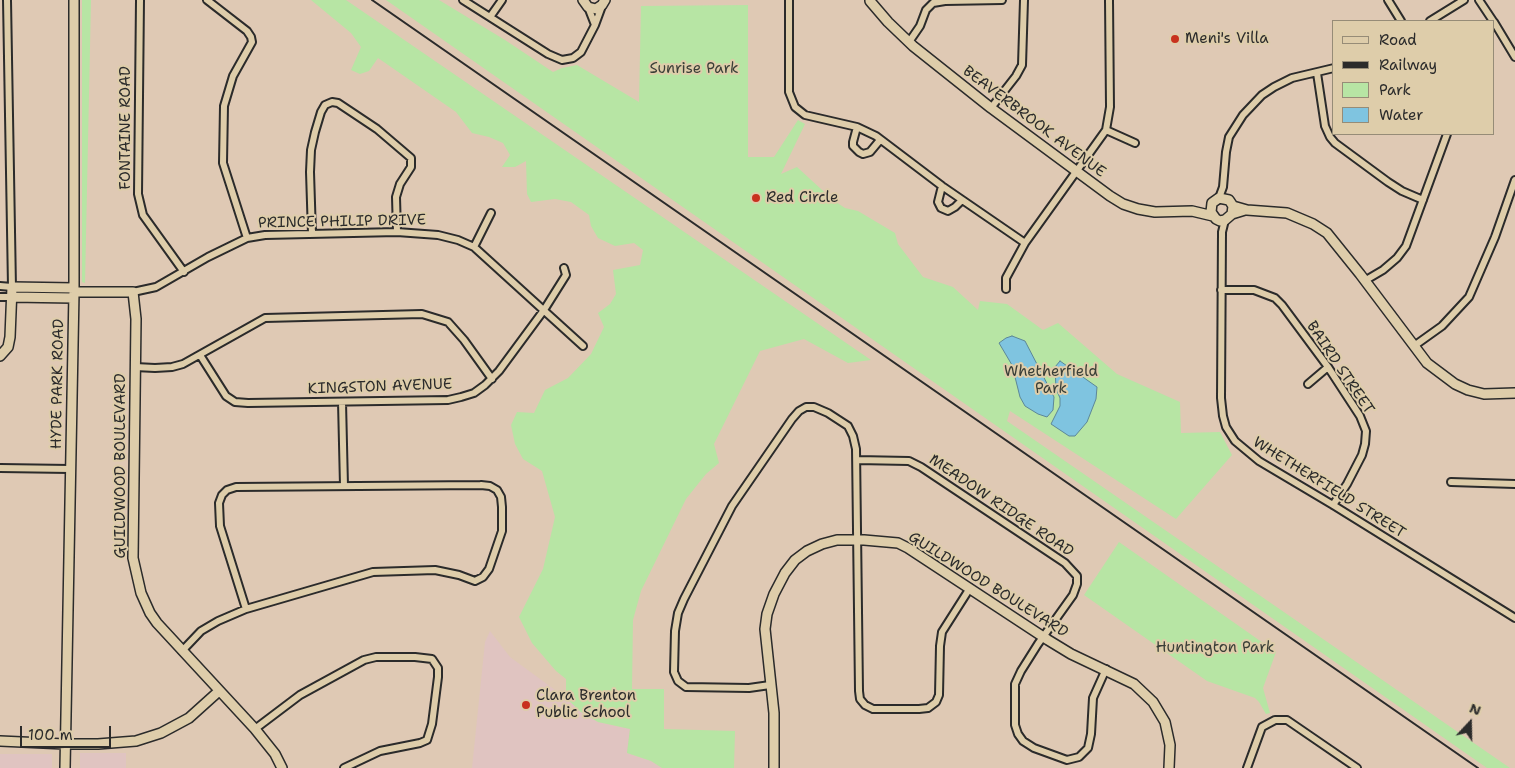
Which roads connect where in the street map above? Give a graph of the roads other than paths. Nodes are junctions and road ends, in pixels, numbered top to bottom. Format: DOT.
graph roads {
  1 [pos="7,0"];
  2 [pos="74,0"];
  3 [pos="140,0"];
  4 [pos="207,0"];
  5 [pos="463,0"];
  6 [pos="502,0"];
  7 [pos="789,0"];
  8 [pos="870,0"];
  9 [pos="880,0"];
  10 [pos="1002,0"];
  11 [pos="1024,0"];
  12 [pos="1109,0"];
  13 [pos="1388,0"];
  14 [pos="1464,0"];
  15 [pos="1479,0"];
  16 [pos="605,2"];
  17 [pos="585,4"];
  18 [pos="880,12"];
  19 [pos="490,17"];
  20 [pos="1400,20"];
  21 [pos="1432,20"];
  22 [pos="1492,20"];
  23 [pos="595,25"];
  24 [pos="1495,25"];
  25 [pos="908,42"];
  26 [pos="1515,57"];
  27 [pos="1332,69"];
  28 [pos="1317,73"];
  29 [pos="991,108"];
  30 [pos="857,127"];
  31 [pos="0,129"];
  32 [pos="9,129"];
  33 [pos="1106,130"];
  34 [pos="1447,135"];
  35 [pos="880,140"];
  36 [pos="1135,143"];
  37 [pos="1077,172"];
  38 [pos="1515,180"];
  39 [pos="942,186"];
  40 [pos="1222,187"];
  41 [pos="962,200"];
  42 [pos="1216,200"];
  43 [pos="1423,200"];
  44 [pos="491,212"];
  45 [pos="1192,212"];
  46 [pos="1224,213"];
  47 [pos="397,232"];
  48 [pos="312,234"];
  49 [pos="247,238"];
  50 [pos="1024,243"];
  51 [pos="474,247"];
  52 [pos="564,268"];
  53 [pos="184,272"];
  54 [pos="1366,280"];
  55 [pos="0,286"];
  56 [pos="12,287"];
  57 [pos="1006,289"];
  58 [pos="1221,290"];
  59 [pos="133,292"];
  60 [pos="74,293"];
  61 [pos="0,297"];
  62 [pos="12,297"];
  63 [pos="544,310"];
  64 [pos="583,346"];
  65 [pos="1414,346"];
  66 [pos="200,355"];
  67 [pos="0,356"];
  68 [pos="135,367"];
  69 [pos="1328,367"];
  70 [pos="492,379"];
  71 [pos="1308,384"];
  72 [pos="1515,393"];
  73 [pos="1502,394"];
  74 [pos="1515,398"];
  75 [pos="342,402"];
  76 [pos="857,460"];
  77 [pos="0,468"];
  78 [pos="70,469"];
  79 [pos="1451,482"];
  80 [pos="1515,484"];
  81 [pos="344,486"];
  82 [pos="1333,505"];
  83 [pos="858,540"];
  84 [pos="970,588"];
  85 [pos="246,609"];
  86 [pos="1514,615"];
  87 [pos="1043,637"];
  88 [pos="182,651"];
  89 [pos="1106,670"];
  90 [pos="770,685"];
  91 [pos="219,691"];
  92 [pos="255,729"];
  93 [pos="0,741"];
  94 [pos="65,744"];
  95 [pos="65,768"];
  96 [pos="282,768"];
  97 [pos="344,768"];
  98 [pos="774,768"];
  99 [pos="1169,768"];
  100 [pos="1247,768"];
  101 [pos="1357,768"];
  1 -- 32 [label="street"];
  2 -- 60 [label="street, HYDE PARK ROAD"];
  3 -- 53 [label="street, FONTAINE ROAD"];
  4 -- 49 [label="street"];
  5 -- 19 [label="street"];
  6 -- 19 [label="street"];
  7 -- 30 [label="street"];
  8 -- 18 [label="street, BEAVERBROOK AVENUE"];
  9 -- 18 [label="street"];
  10 -- 25 [label="street"];
  11 -- 29 [label="street"];
  12 -- 33 [label="street"];
  13 -- 20 [label="street"];
  14 -- 21 [label="street"];
  15 -- 22 [label="street"];
  16 -- 17 [label="street"];
  16 -- 23 [label="street"];
  17 -- 23 [label="street"];
  18 -- 25 [label="street, BEAVERBROOK AVENUE"];
  19 -- 23 [label="street"];
  24 -- 26 [label="street"];
  25 -- 29 [label="street, BEAVERBROOK AVENUE"];
  27 -- 28 [label="street"];
  28 -- 40 [label="street"];
  28 -- 43 [label="street"];
  29 -- 37 [label="street, BEAVERBROOK AVENUE"];
  30 -- 35 [label="street"];
  30 -- 35 [label="street"];
  31 -- 32 [label="street"];
  32 -- 56 [label="street"];
  33 -- 36 [label="street"];
  33 -- 37 [label="street"];
  34 -- 43 [label="street"];
  35 -- 39 [label="street"];
  37 -- 45 [label="street, BEAVERBROOK AVENUE"];
  37 -- 50 [label="street"];
  38 -- 65 [label="street"];
  39 -- 41 [label="street"];
  39 -- 41 [label="street"];
  40 -- 42 [label="street"];
  40 -- 46 [label="street, WHETHERFIELD STREET"];
  41 -- 50 [label="street"];
  42 -- 45 [label="street, BEAVERBROOK AVENUE"];
  42 -- 46 [label="street"];
  42 -- 46 [label="street"];
  43 -- 54 [label="street"];
  44 -- 51 [label="street"];
  45 -- 46 [label="street, BEAVERBROOK AVENUE"];
  46 -- 54 [label="street, BEAVERBROOK AVENUE"];
  46 -- 58 [label="street, WHETHERFIELD STREET"];
  47 -- 48 [label="street, PRINCE PHILIP DRIVE"];
  47 -- 48 [label="street"];
  47 -- 51 [label="street, PRINCE PHILIP DRIVE"];
  48 -- 49 [label="street, PRINCE PHILIP DRIVE"];
  49 -- 53 [label="street, PRINCE PHILIP DRIVE"];
  50 -- 57 [label="street"];
  51 -- 63 [label="street, PRINCE PHILIP DRIVE"];
  52 -- 63 [label="street, KINGSTON AVENUE"];
  53 -- 59 [label="street, PRINCE PHILIP DRIVE"];
  54 -- 65 [label="street, BEAVERBROOK AVENUE"];
  55 -- 56 [label="street"];
  56 -- 60 [label="street"];
  56 -- 62 [label="street"];
  58 -- 69 [label="street, BAIRD STREET"];
  58 -- 82 [label="street, WHETHERFIELD STREET"];
  59 -- 60 [label="street, PRINCE PHILIP DRIVE"];
  59 -- 68 [label="street, GUILDWOOD BOULEVARD"];
  60 -- 62 [label="street"];
  60 -- 78 [label="street, HYDE PARK ROAD"];
  61 -- 62 [label="street"];
  62 -- 67 [label="street"];
  63 -- 64 [label="street, PRINCE PHILIP DRIVE"];
  63 -- 70 [label="street, KINGSTON AVENUE"];
  65 -- 73 [label="street, BEAVERBROOK AVENUE"];
  66 -- 68 [label="street"];
  66 -- 70 [label="street"];
  66 -- 75 [label="street, KINGSTON AVENUE"];
  68 -- 88 [label="street, GUILDWOOD BOULEVARD"];
  69 -- 71 [label="street"];
  69 -- 82 [label="street, BAIRD STREET"];
  70 -- 75 [label="street, KINGSTON AVENUE"];
  72 -- 73 [label="street, BEAVERBROOK AVENUE"];
  73 -- 74 [label="street, BEAVERBROOK AVENUE"];
  75 -- 81 [label="street"];
  76 -- 83 [label="street"];
  76 -- 87 [label="street, MEADOW RIDGE ROAD"];
  76 -- 90 [label="street"];
  77 -- 78 [label="street"];
  78 -- 94 [label="street, HYDE PARK ROAD"];
  79 -- 80 [label="street"];
  81 -- 85 [label="street"];
  81 -- 85 [label="street"];
  82 -- 86 [label="street, WHETHERFIELD STREET"];
  83 -- 84 [label="street, GUILDWOOD BOULEVARD"];
  83 -- 84 [label="street"];
  83 -- 90 [label="street, GUILDWOOD BOULEVARD"];
  84 -- 87 [label="street, GUILDWOOD BOULEVARD"];
  85 -- 88 [label="street"];
  87 -- 89 [label="street, GUILDWOOD BOULEVARD"];
  87 -- 89 [label="street, MEADOW RIDGE ROAD"];
  88 -- 91 [label="street, GUILDWOOD BOULEVARD"];
  89 -- 99 [label="street, GUILDWOOD BOULEVARD"];
  90 -- 98 [label="street, GUILDWOOD BOULEVARD"];
  91 -- 92 [label="street, GUILDWOOD BOULEVARD"];
  91 -- 94 [label="street"];
  92 -- 96 [label="street, GUILDWOOD BOULEVARD"];
  92 -- 97 [label="street"];
  93 -- 94 [label="street"];
  94 -- 95 [label="street, HYDE PARK ROAD"];
  100 -- 101 [label="street"];
}
